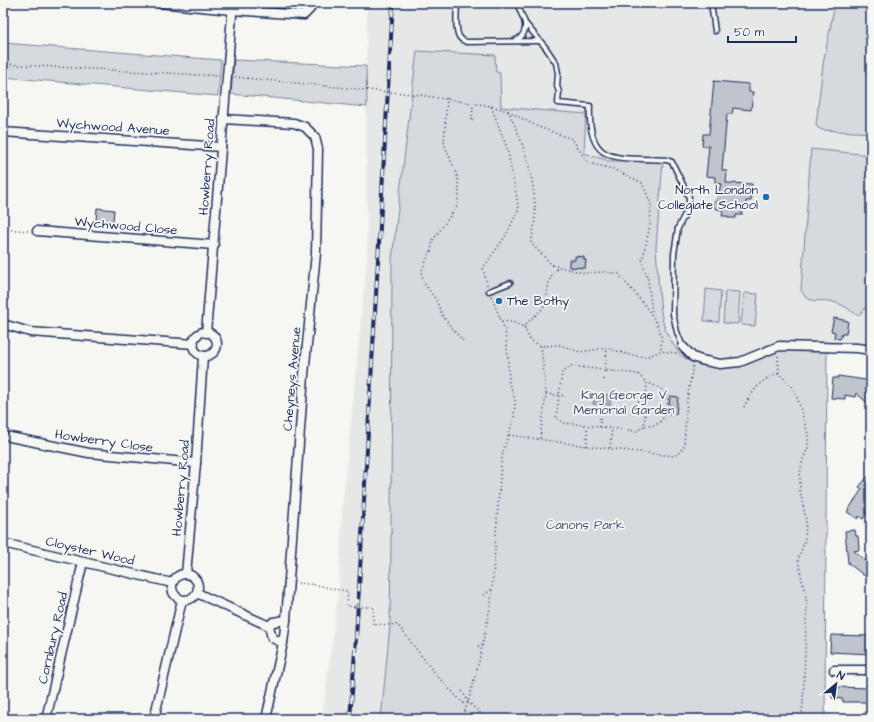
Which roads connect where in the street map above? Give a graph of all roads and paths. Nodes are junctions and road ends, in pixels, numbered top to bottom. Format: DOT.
graph roads {
  1 [pos="158,3"];
  2 [pos="310,3"];
  3 [pos="457,3"];
  4 [pos="517,3"];
  5 [pos="711,3"];
  6 [pos="232,7"];
  7 [pos="525,23"];
  8 [pos="715,31"];
  9 [pos="540,41"];
  10 [pos="514,42"];
  11 [pos="3,64"];
  12 [pos="227,76"];
  13 [pos="447,98"];
  14 [pos="473,103"];
  15 [pos="491,106"];
  16 [pos="508,111"];
  17 [pos="222,120"];
  18 [pos="472,120"];
  19 [pos="3,132"];
  20 [pos="221,147"];
  21 [pos="3,229"];
  22 [pos="37,231"];
  23 [pos="214,246"];
  24 [pos="560,267"];
  25 [pos="510,283"];
  26 [pos="489,291"];
  27 [pos="652,313"];
  28 [pos="502,321"];
  29 [pos="3,324"];
  30 [pos="524,327"];
  31 [pos="206,333"];
  32 [pos="465,342"];
  33 [pos="194,344"];
  34 [pos="541,346"];
  35 [pos="778,346"];
  36 [pos="607,348"];
  37 [pos="871,350"];
  38 [pos="661,351"];
  39 [pos="688,352"];
  40 [pos="203,356"];
  41 [pos="605,370"];
  42 [pos="779,374"];
  43 [pos="604,380"];
  44 [pos="647,383"];
  45 [pos="546,394"];
  46 [pos="558,395"];
  47 [pos="566,396"];
  48 [pos="638,402"];
  49 [pos="646,403"];
  50 [pos="744,407"];
  51 [pos="600,417"];
  52 [pos="587,426"];
  53 [pos="644,426"];
  54 [pos="600,427"];
  55 [pos="612,428"];
  56 [pos="509,435"];
  57 [pos="10,438"];
  58 [pos="540,438"];
  59 [pos="587,446"];
  60 [pos="610,448"];
  61 [pos="196,463"];
  62 [pos="3,543"];
  63 [pos="83,562"];
  64 [pos="186,574"];
  65 [pos="172,583"];
  66 [pos="288,583"];
  67 [pos="492,590"];
  68 [pos="197,593"];
  69 [pos="484,595"];
  70 [pos="182,600"];
  71 [pos="286,620"];
  72 [pos="269,626"];
  73 [pos="283,643"];
  74 [pos="478,646"];
  75 [pos="482,647"];
  76 [pos="834,670"];
  77 [pos="871,670"];
  78 [pos="462,691"];
  79 [pos="468,702"];
  80 [pos="46,719"];
  81 [pos="154,719"];
  82 [pos="266,719"];
  83 [pos="462,719"];
  84 [pos="487,719"];
  85 [pos="801,719"];
  1 -- 6 [label="street"];
  2 -- 6 [label="street"];
  3 -- 10 [label="lane"];
  4 -- 7 [label="lane"];
  5 -- 8 [label="lane"];
  6 -- 12 [label="street, Howberry Road"];
  7 -- 9 [label="lane"];
  7 -- 10 [label="lane"];
  9 -- 10 [label="lane"];
  9 -- 39 [label="lane"];
  11 -- 12 [label="path"];
  12 -- 13 [label="path, bridge"];
  12 -- 17 [label="street, Howberry Road"];
  13 -- 14 [label="path"];
  13 -- 32 [label="path"];
  14 -- 15 [label="path"];
  14 -- 18 [label="path"];
  15 -- 16 [label="path"];
  15 -- 26 [label="path"];
  16 -- 24 [label="path"];
  16 -- 27 [label="path"];
  17 -- 20 [label="street, Howberry Road"];
  17 -- 66 [label="street, Cheyneys Avenue"];
  19 -- 20 [label="street, Wychwood Avenue"];
  20 -- 23 [label="street, Howberry Road"];
  21 -- 22 [label="path"];
  22 -- 23 [label="street, Wychwood Close"];
  23 -- 31 [label="street, Howberry Road"];
  24 -- 27 [label="path"];
  24 -- 30 [label="path"];
  25 -- 26 [label="lane"];
  26 -- 28 [label="path"];
  27 -- 38 [label="path"];
  28 -- 30 [label="path"];
  28 -- 56 [label="path"];
  29 -- 33 [label="street"];
  30 -- 34 [label="path"];
  31 -- 33 [label="street"];
  31 -- 40 [label="street"];
  33 -- 40 [label="street"];
  34 -- 36 [label="path"];
  34 -- 45 [label="path"];
  35 -- 37 [label="street"];
  35 -- 39 [label="street"];
  35 -- 42 [label="path"];
  36 -- 38 [label="path"];
  36 -- 41 [label="path"];
  38 -- 39 [label="path"];
  39 -- 60 [label="path"];
  40 -- 61 [label="street, Howberry Road"];
  41 -- 43 [label="path"];
  41 -- 44 [label="path"];
  41 -- 46 [label="path"];
  42 -- 50 [label="path"];
  42 -- 85 [label="path"];
  44 -- 49 [label="path"];
  44 -- 53 [label="path"];
  45 -- 46 [label="path"];
  45 -- 58 [label="path"];
  46 -- 47 [label="path"];
  46 -- 52 [label="path"];
  48 -- 49 [label="path"];
  49 -- 53 [label="path"];
  51 -- 54 [label="path"];
  52 -- 54 [label="path"];
  52 -- 59 [label="path"];
  53 -- 55 [label="path"];
  54 -- 55 [label="path"];
  55 -- 60 [label="path"];
  56 -- 58 [label="path"];
  56 -- 67 [label="path"];
  57 -- 61 [label="street, Howberry Close"];
  58 -- 59 [label="path"];
  59 -- 60 [label="path"];
  61 -- 64 [label="street, Howberry Road"];
  62 -- 63 [label="street, Cloyster Wood"];
  63 -- 65 [label="street, Cloyster Wood"];
  63 -- 80 [label="street, Cornbury Road"];
  64 -- 65 [label="street"];
  64 -- 68 [label="street"];
  65 -- 70 [label="street"];
  66 -- 71 [label="street, Cheyneys Avenue"];
  66 -- 79 [label="path, bridge"];
  67 -- 69 [label="path"];
  67 -- 75 [label="path"];
  68 -- 70 [label="street"];
  68 -- 72 [label="street"];
  70 -- 81 [label="street"];
  71 -- 72 [label="street"];
  71 -- 73 [label="street, Cheyneys Avenue"];
  72 -- 73 [label="street"];
  73 -- 82 [label="street, Cheyneys Avenue"];
  74 -- 75 [label="path"];
  75 -- 79 [label="path"];
  76 -- 77 [label="street"];
  78 -- 79 [label="path"];
  79 -- 83 [label="path"];
  79 -- 84 [label="path"];
}
